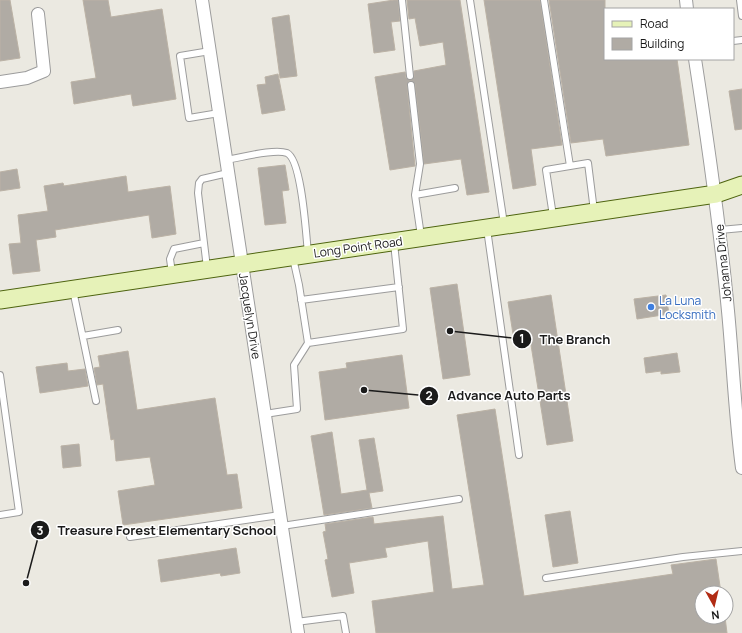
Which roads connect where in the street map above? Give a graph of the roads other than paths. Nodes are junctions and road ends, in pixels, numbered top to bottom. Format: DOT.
graph roads {
  1 [pos="202,0"];
  2 [pos="402,0"];
  3 [pos="470,0"];
  4 [pos="544,0"];
  5 [pos="740,0"];
  6 [pos="38,14"];
  7 [pos="742,16"];
  8 [pos="210,51"];
  9 [pos="695,60"];
  10 [pos="410,76"];
  11 [pos="0,82"];
  12 [pos="411,85"];
  13 [pos="219,113"];
  14 [pos="226,160"];
  15 [pos="570,166"];
  16 [pos="228,173"];
  17 [pos="742,185"];
  18 [pos="455,188"];
  19 [pos="716,194"];
  20 [pos="415,195"];
  21 [pos="742,198"];
  22 [pos="594,212"];
  23 [pos="553,218"];
  24 [pos="505,225"];
  25 [pos="487,228"];
  26 [pos="742,228"];
  27 [pos="720,230"];
  28 [pos="421,238"];
  29 [pos="204,242"];
  30 [pos="394,242"];
  31 [pos="300,255"];
  32 [pos="242,264"];
  33 [pos="207,269"];
  34 [pos="172,274"];
  35 [pos="399,287"];
  36 [pos="72,289"];
  37 [pos="0,300"];
  38 [pos="301,300"];
  39 [pos="118,330"];
  40 [pos="83,336"];
  41 [pos="308,343"];
  42 [pos="0,375"];
  43 [pos="96,401"];
  44 [pos="265,414"];
  45 [pos="519,455"];
  46 [pos="742,468"];
  47 [pos="459,499"];
  48 [pos="0,515"];
  49 [pos="281,521"];
  50 [pos="130,537"];
  51 [pos="742,551"];
  52 [pos="546,578"];
  53 [pos="297,627"];
  54 [pos="346,633"];
  1 -- 8 [label="street, Jacquelyn Drive"];
  2 -- 10 [label="lane"];
  3 -- 24 [label="lane"];
  4 -- 15 [label="lane"];
  5 -- 7 [label="lane"];
  6 -- 11 [label="street"];
  8 -- 13 [label="street, Jacquelyn Drive"];
  8 -- 13 [label="lane"];
  9 -- 19 [label="street, Johanna Drive"];
  12 -- 20 [label="lane"];
  13 -- 14 [label="street, Jacquelyn Drive"];
  14 -- 16 [label="street, Jacquelyn Drive"];
  14 -- 31 [label="lane"];
  15 -- 22 [label="lane"];
  15 -- 23 [label="lane"];
  16 -- 29 [label="lane"];
  16 -- 32 [label="street, Jacquelyn Drive"];
  17 -- 19 [label="main road, Long Point Road"];
  18 -- 20 [label="lane"];
  19 -- 21 [label="main road, Long Point Road"];
  19 -- 22 [label="main road, Long Point Road"];
  19 -- 27 [label="street, Johanna Drive"];
  20 -- 28 [label="lane"];
  22 -- 23 [label="main road, Long Point Road"];
  23 -- 24 [label="main road, Long Point Road"];
  24 -- 25 [label="main road, Long Point Road"];
  25 -- 28 [label="main road, Long Point Road"];
  25 -- 45 [label="lane"];
  26 -- 27 [label="lane"];
  27 -- 46 [label="street, Johanna Drive"];
  28 -- 30 [label="main road, Long Point Road"];
  29 -- 33 [label="lane"];
  29 -- 34 [label="lane"];
  30 -- 31 [label="main road, Long Point Road"];
  30 -- 35 [label="lane"];
  31 -- 32 [label="main road, Long Point Road"];
  31 -- 38 [label="lane"];
  32 -- 33 [label="main road, Long Point Road"];
  32 -- 44 [label="street, Jacquelyn Drive"];
  33 -- 34 [label="main road, Long Point Road"];
  34 -- 36 [label="main road, Long Point Road"];
  35 -- 38 [label="lane"];
  35 -- 41 [label="lane"];
  36 -- 37 [label="main road, Long Point Road"];
  36 -- 40 [label="lane"];
  38 -- 41 [label="lane"];
  39 -- 40 [label="lane"];
  40 -- 43 [label="lane"];
  41 -- 44 [label="lane"];
  42 -- 48 [label="lane"];
  44 -- 49 [label="street, Jacquelyn Drive"];
  47 -- 49 [label="lane"];
  49 -- 50 [label="lane"];
  49 -- 53 [label="street, Jacquelyn Drive"];
  51 -- 52 [label="lane"];
  53 -- 54 [label="lane"];
}
